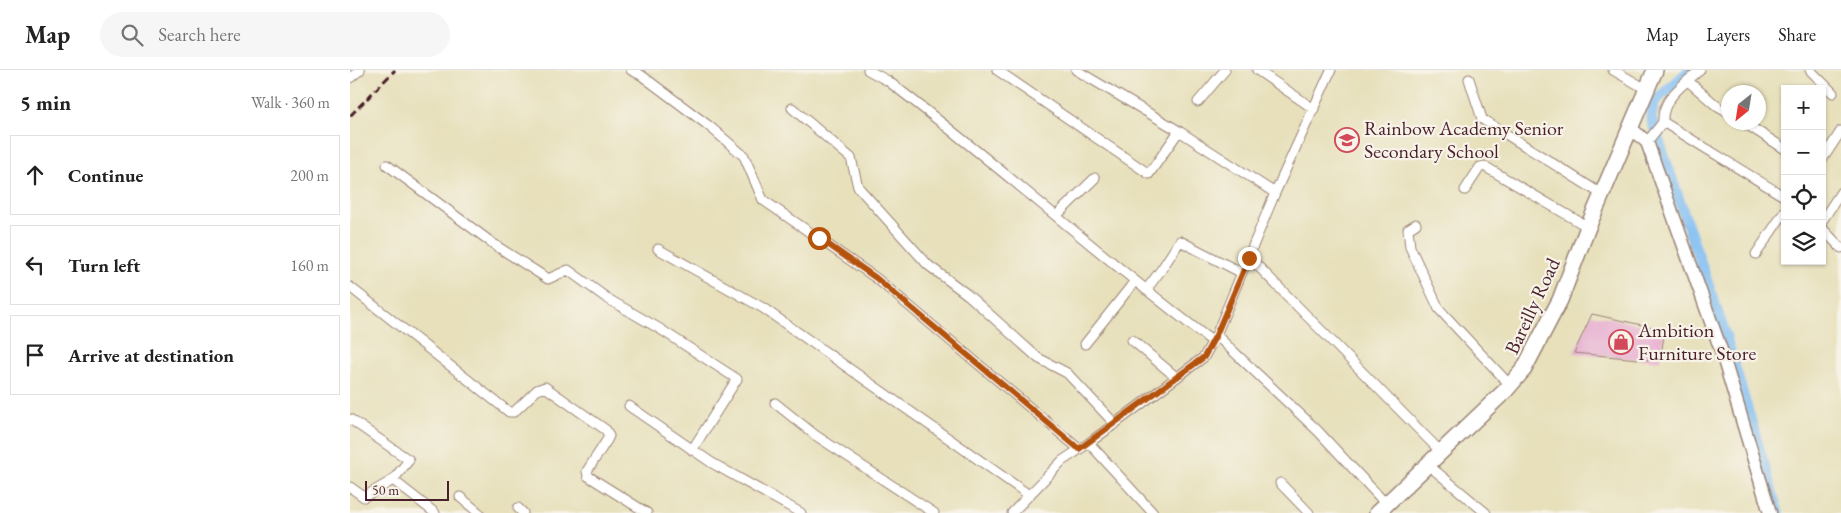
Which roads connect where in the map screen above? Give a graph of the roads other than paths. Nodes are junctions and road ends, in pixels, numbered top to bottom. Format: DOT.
graph roads {
  1 [pos="360,70"];
  2 [pos="631,70"];
  3 [pos="868,70"];
  4 [pos="997,70"];
  5 [pos="1076,70"];
  6 [pos="1226,70"];
  7 [pos="1257,70"];
  8 [pos="1331,70"];
  9 [pos="1613,70"];
  10 [pos="1655,70"];
  11 [pos="1700,70"];
  12 [pos="1810,70"];
  13 [pos="350,78"];
  14 [pos="1469,78"];
  15 [pos="1688,80"];
  16 [pos="1646,89"];
  17 [pos="1834,93"];
  18 [pos="1198,102"];
  19 [pos="792,108"];
  20 [pos="1314,109"];
  21 [pos="1721,109"];
  22 [pos="1661,124"];
  23 [pos="1630,128"];
  24 [pos="1755,130"];
  25 [pos="1179,131"];
  26 [pos="1841,131"];
  27 [pos="1650,138"];
  28 [pos="1781,146"];
  29 [pos="1826,154"];
  30 [pos="386,165"];
  31 [pos="1095,178"];
  32 [pos="1465,190"];
  33 [pos="1841,192"];
  34 [pos="1275,193"];
  35 [pos="1603,195"];
  36 [pos="1781,195"];
  37 [pos="1826,214"];
  38 [pos="1056,216"];
  39 [pos="1781,217"];
  40 [pos="1416,224"];
  41 [pos="1588,228"];
  42 [pos="1826,232"];
  43 [pos="1841,248"];
  44 [pos="658,249"];
  45 [pos="1756,254"];
  46 [pos="1249,258"];
  47 [pos="1242,273"];
  48 [pos="1135,281"];
  49 [pos="350,287"];
  50 [pos="1146,290"];
  51 [pos="1214,338"];
  52 [pos="1132,340"];
  53 [pos="1085,344"];
  54 [pos="1176,377"];
  55 [pos="1510,386"];
  56 [pos="775,403"];
  57 [pos="629,406"];
  58 [pos="350,419"];
  59 [pos="1115,424"];
  60 [pos="1089,443"];
  61 [pos="1079,449"];
  62 [pos="692,450"];
  63 [pos="1441,452"];
  64 [pos="1427,464"];
  65 [pos="393,480"];
  66 [pos="1280,483"];
  67 [pos="350,487"];
  68 [pos="1029,495"];
  69 [pos="460,496"];
  70 [pos="1382,508"];
  71 [pos="434,513"];
  72 [pos="479,513"];
  73 [pos="647,513"];
  74 [pos="801,513"];
  75 [pos="934,513"];
  76 [pos="1012,513"];
  77 [pos="1154,513"];
  78 [pos="1309,513"];
  79 [pos="1486,513"];
  80 [pos="1770,513"];
  1 -- 13 [label="street"];
  2 -- 61 [label="street"];
  3 -- 38 [label="street"];
  4 -- 25 [label="street"];
  5 -- 25 [label="street"];
  6 -- 18 [label="street"];
  7 -- 20 [label="street"];
  8 -- 20 [label="street"];
  9 -- 16 [label="street"];
  10 -- 16 [label="highway, Bareilly Road"];
  11 -- 15 [label="street"];
  12 -- 17 [label="street"];
  14 -- 35 [label="street"];
  15 -- 21 [label="street"];
  15 -- 22 [label="street"];
  16 -- 23 [label="highway, Bareilly Road"];
  19 -- 59 [label="street"];
  20 -- 34 [label="street"];
  22 -- 27 [label="street"];
  22 -- 36 [label="street"];
  23 -- 27 [label="main road"];
  23 -- 35 [label="highway, Bareilly Road"];
  24 -- 28 [label="street"];
  25 -- 34 [label="street"];
  26 -- 29 [label="street"];
  27 -- 80 [label="main road"];
  30 -- 62 [label="street"];
  31 -- 38 [label="street"];
  32 -- 41 [label="street"];
  33 -- 37 [label="street"];
  34 -- 46 [label="street"];
  35 -- 41 [label="highway, Bareilly Road"];
  38 -- 48 [label="street"];
  39 -- 45 [label="street"];
  40 -- 55 [label="street"];
  41 -- 55 [label="highway, Bareilly Road"];
  42 -- 43 [label="street"];
  44 -- 68 [label="street"];
  46 -- 47 [label="street"];
  46 -- 63 [label="street"];
  47 -- 50 [label="street"];
  47 -- 51 [label="street"];
  48 -- 50 [label="street"];
  48 -- 53 [label="street"];
  49 -- 73 [label="street"];
  50 -- 51 [label="street"];
  51 -- 54 [label="street"];
  51 -- 70 [label="street"];
  52 -- 54 [label="street"];
  54 -- 59 [label="street"];
  55 -- 63 [label="highway, Bareilly Road"];
  56 -- 75 [label="street"];
  57 -- 62 [label="street"];
  58 -- 65 [label="street"];
  59 -- 60 [label="street"];
  60 -- 61 [label="street"];
  60 -- 77 [label="street"];
  61 -- 68 [label="street"];
  62 -- 74 [label="street"];
  63 -- 64 [label="highway, Bareilly Road"];
  64 -- 70 [label="highway, Bareilly Road"];
  64 -- 79 [label="street"];
  65 -- 67 [label="street"];
  65 -- 71 [label="street"];
  66 -- 78 [label="street"];
  68 -- 76 [label="street"];
  69 -- 72 [label="street"];
}
